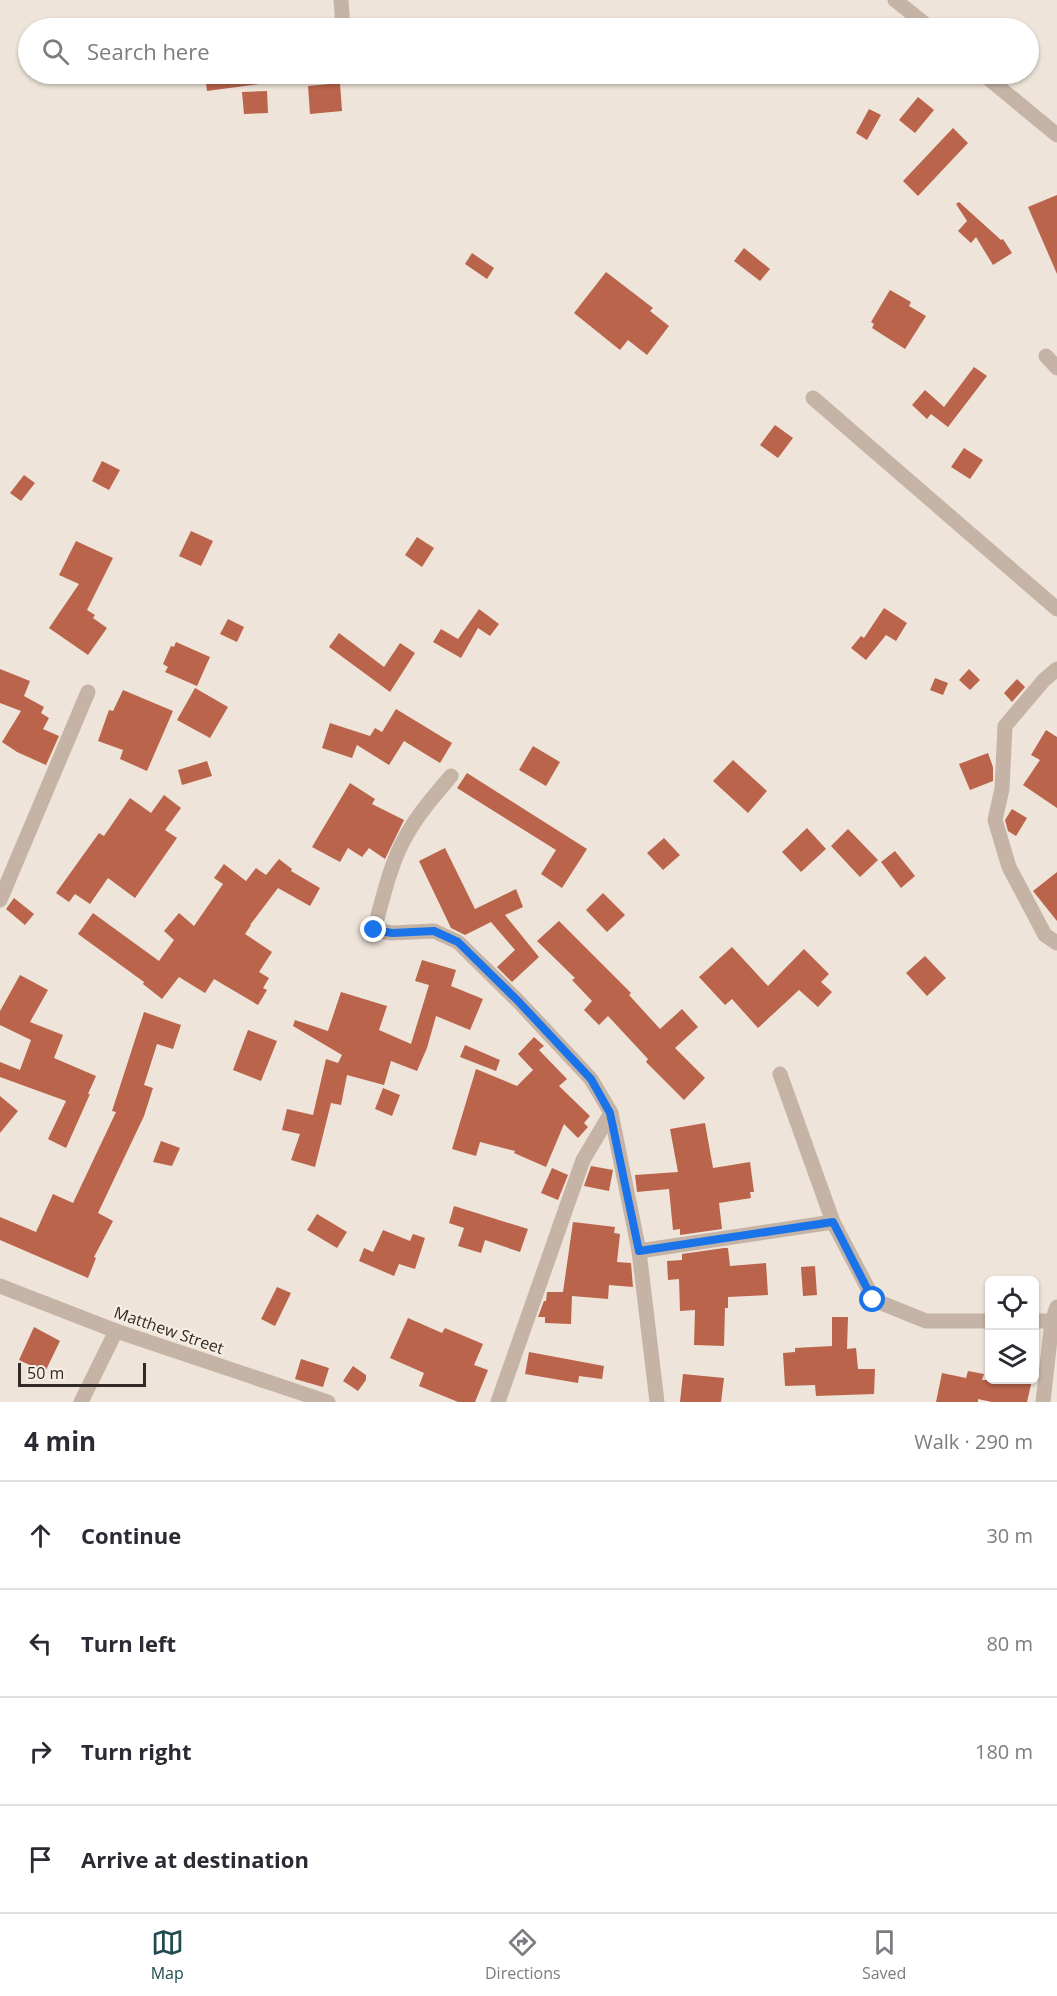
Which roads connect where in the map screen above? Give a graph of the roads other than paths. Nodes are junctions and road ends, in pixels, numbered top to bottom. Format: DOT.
graph roads {
  1 [pos="341,0"];
  2 [pos="895,0"];
  3 [pos="342,18"];
  4 [pos="918,18"];
  5 [pos="995,84"];
  6 [pos="1057,135"];
  7 [pos="1046,356"];
  8 [pos="1057,368"];
  9 [pos="813,398"];
  10 [pos="1057,609"];
  11 [pos="1057,669"];
  12 [pos="88,692"];
  13 [pos="451,776"];
  14 [pos="0,900"];
  15 [pos="1057,943"];
  16 [pos="780,1074"];
  17 [pos="610,1113"];
  18 [pos="833,1222"];
  19 [pos="639,1251"];
  20 [pos="0,1286"];
  21 [pos="1054,1314"];
  22 [pos="1039,1320"];
  23 [pos="985,1321"];
  24 [pos="116,1330"];
  25 [pos="81,1402"];
  26 [pos="328,1402"];
  27 [pos="498,1402"];
  28 [pos="657,1402"];
  29 [pos="1043,1402"];
  1 -- 3 [label="street"];
  2 -- 4 [label="street"];
  5 -- 6 [label="street"];
  7 -- 8 [label="street"];
  9 -- 10 [label="street"];
  11 -- 15 [label="street"];
  12 -- 14 [label="street"];
  13 -- 17 [label="street"];
  16 -- 18 [label="street"];
  17 -- 19 [label="street"];
  17 -- 27 [label="street"];
  18 -- 19 [label="street"];
  18 -- 23 [label="street"];
  19 -- 28 [label="street"];
  20 -- 24 [label="street, Matthew Street"];
  21 -- 22 [label="street"];
  21 -- 29 [label="street"];
  24 -- 25 [label="street"];
  24 -- 26 [label="street, Matthew Street"];
}
